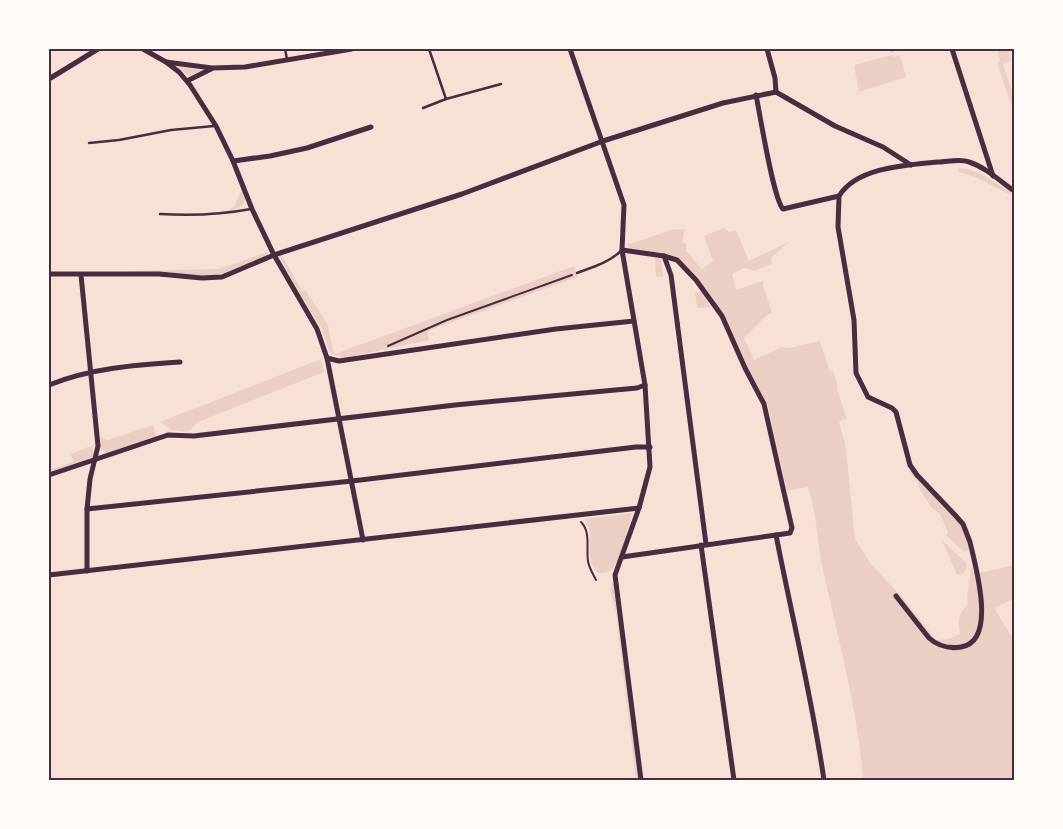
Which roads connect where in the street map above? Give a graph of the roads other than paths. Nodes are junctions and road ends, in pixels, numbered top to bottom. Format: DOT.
graph roads {
  1 [pos="98,49"];
  2 [pos="143,49"];
  3 [pos="285,49"];
  4 [pos="352,49"];
  5 [pos="429,49"];
  6 [pos="570,49"];
  7 [pos="767,49"];
  8 [pos="952,49"];
  9 [pos="287,60"];
  10 [pos="166,62"];
  11 [pos="212,68"];
  12 [pos="49,78"];
  13 [pos="187,81"];
  14 [pos="501,84"];
  15 [pos="776,92"];
  16 [pos="756,95"];
  17 [pos="446,99"];
  18 [pos="422,108"];
  19 [pos="216,126"];
  20 [pos="371,127"];
  21 [pos="603,140"];
  22 [pos="89,143"];
  23 [pos="233,161"];
  24 [pos="910,165"];
  25 [pos="993,177"];
  26 [pos="1014,191"];
  27 [pos="839,196"];
  28 [pos="252,209"];
  29 [pos="160,214"];
  30 [pos="622,250"];
  31 [pos="274,255"];
  32 [pos="664,256"];
  33 [pos="577,273"];
  34 [pos="49,274"];
  35 [pos="81,275"];
  36 [pos="634,321"];
  37 [pos="327,358"];
  38 [pos="180,362"];
  39 [pos="90,372"];
  40 [pos="49,385"];
  41 [pos="645,385"];
  42 [pos="340,420"];
  43 [pos="650,447"];
  44 [pos="96,459"];
  45 [pos="49,475"];
  46 [pos="352,481"];
  47 [pos="639,508"];
  48 [pos="87,509"];
  49 [pos="776,535"];
  50 [pos="363,540"];
  51 [pos="703,545"];
  52 [pos="622,557"];
  53 [pos="87,571"];
  54 [pos="49,575"];
  55 [pos="896,596"];
  56 [pos="641,780"];
  57 [pos="734,780"];
  58 [pos="824,780"];
  1 -- 12 [label="street"];
  2 -- 10 [label="street"];
  3 -- 9 [label="lane"];
  4 -- 9 [label="street"];
  5 -- 17 [label="lane"];
  6 -- 21 [label="street"];
  7 -- 15 [label="street"];
  8 -- 25 [label="street"];
  9 -- 11 [label="street"];
  10 -- 11 [label="street"];
  10 -- 13 [label="street"];
  11 -- 13 [label="street"];
  13 -- 19 [label="street"];
  14 -- 17 [label="lane"];
  15 -- 16 [label="street"];
  15 -- 24 [label="street"];
  16 -- 21 [label="street"];
  16 -- 27 [label="street"];
  17 -- 18 [label="lane"];
  19 -- 22 [label="lane"];
  19 -- 23 [label="street"];
  20 -- 23 [label="street"];
  21 -- 30 [label="street"];
  21 -- 31 [label="street"];
  23 -- 28 [label="street"];
  24 -- 25 [label="street"];
  24 -- 27 [label="street"];
  25 -- 26 [label="street"];
  27 -- 55 [label="street"];
  28 -- 29 [label="lane"];
  28 -- 31 [label="street"];
  30 -- 32 [label="street"];
  30 -- 33 [label="lane"];
  30 -- 36 [label="street"];
  31 -- 35 [label="street"];
  31 -- 37 [label="street"];
  32 -- 49 [label="street"];
  32 -- 51 [label="street"];
  34 -- 35 [label="street"];
  35 -- 39 [label="street"];
  36 -- 37 [label="street"];
  36 -- 41 [label="street"];
  37 -- 42 [label="street"];
  38 -- 39 [label="street"];
  39 -- 40 [label="street"];
  39 -- 44 [label="street"];
  41 -- 42 [label="street"];
  41 -- 43 [label="street"];
  42 -- 44 [label="street"];
  42 -- 46 [label="street"];
  43 -- 46 [label="street"];
  43 -- 47 [label="street"];
  44 -- 45 [label="street"];
  44 -- 48 [label="street"];
  46 -- 48 [label="street"];
  46 -- 50 [label="street"];
  47 -- 50 [label="street"];
  47 -- 52 [label="street"];
  48 -- 53 [label="street"];
  49 -- 51 [label="street"];
  49 -- 58 [label="street"];
  50 -- 53 [label="street"];
  51 -- 52 [label="street"];
  51 -- 57 [label="street"];
  52 -- 56 [label="street"];
  53 -- 54 [label="street"];
}
